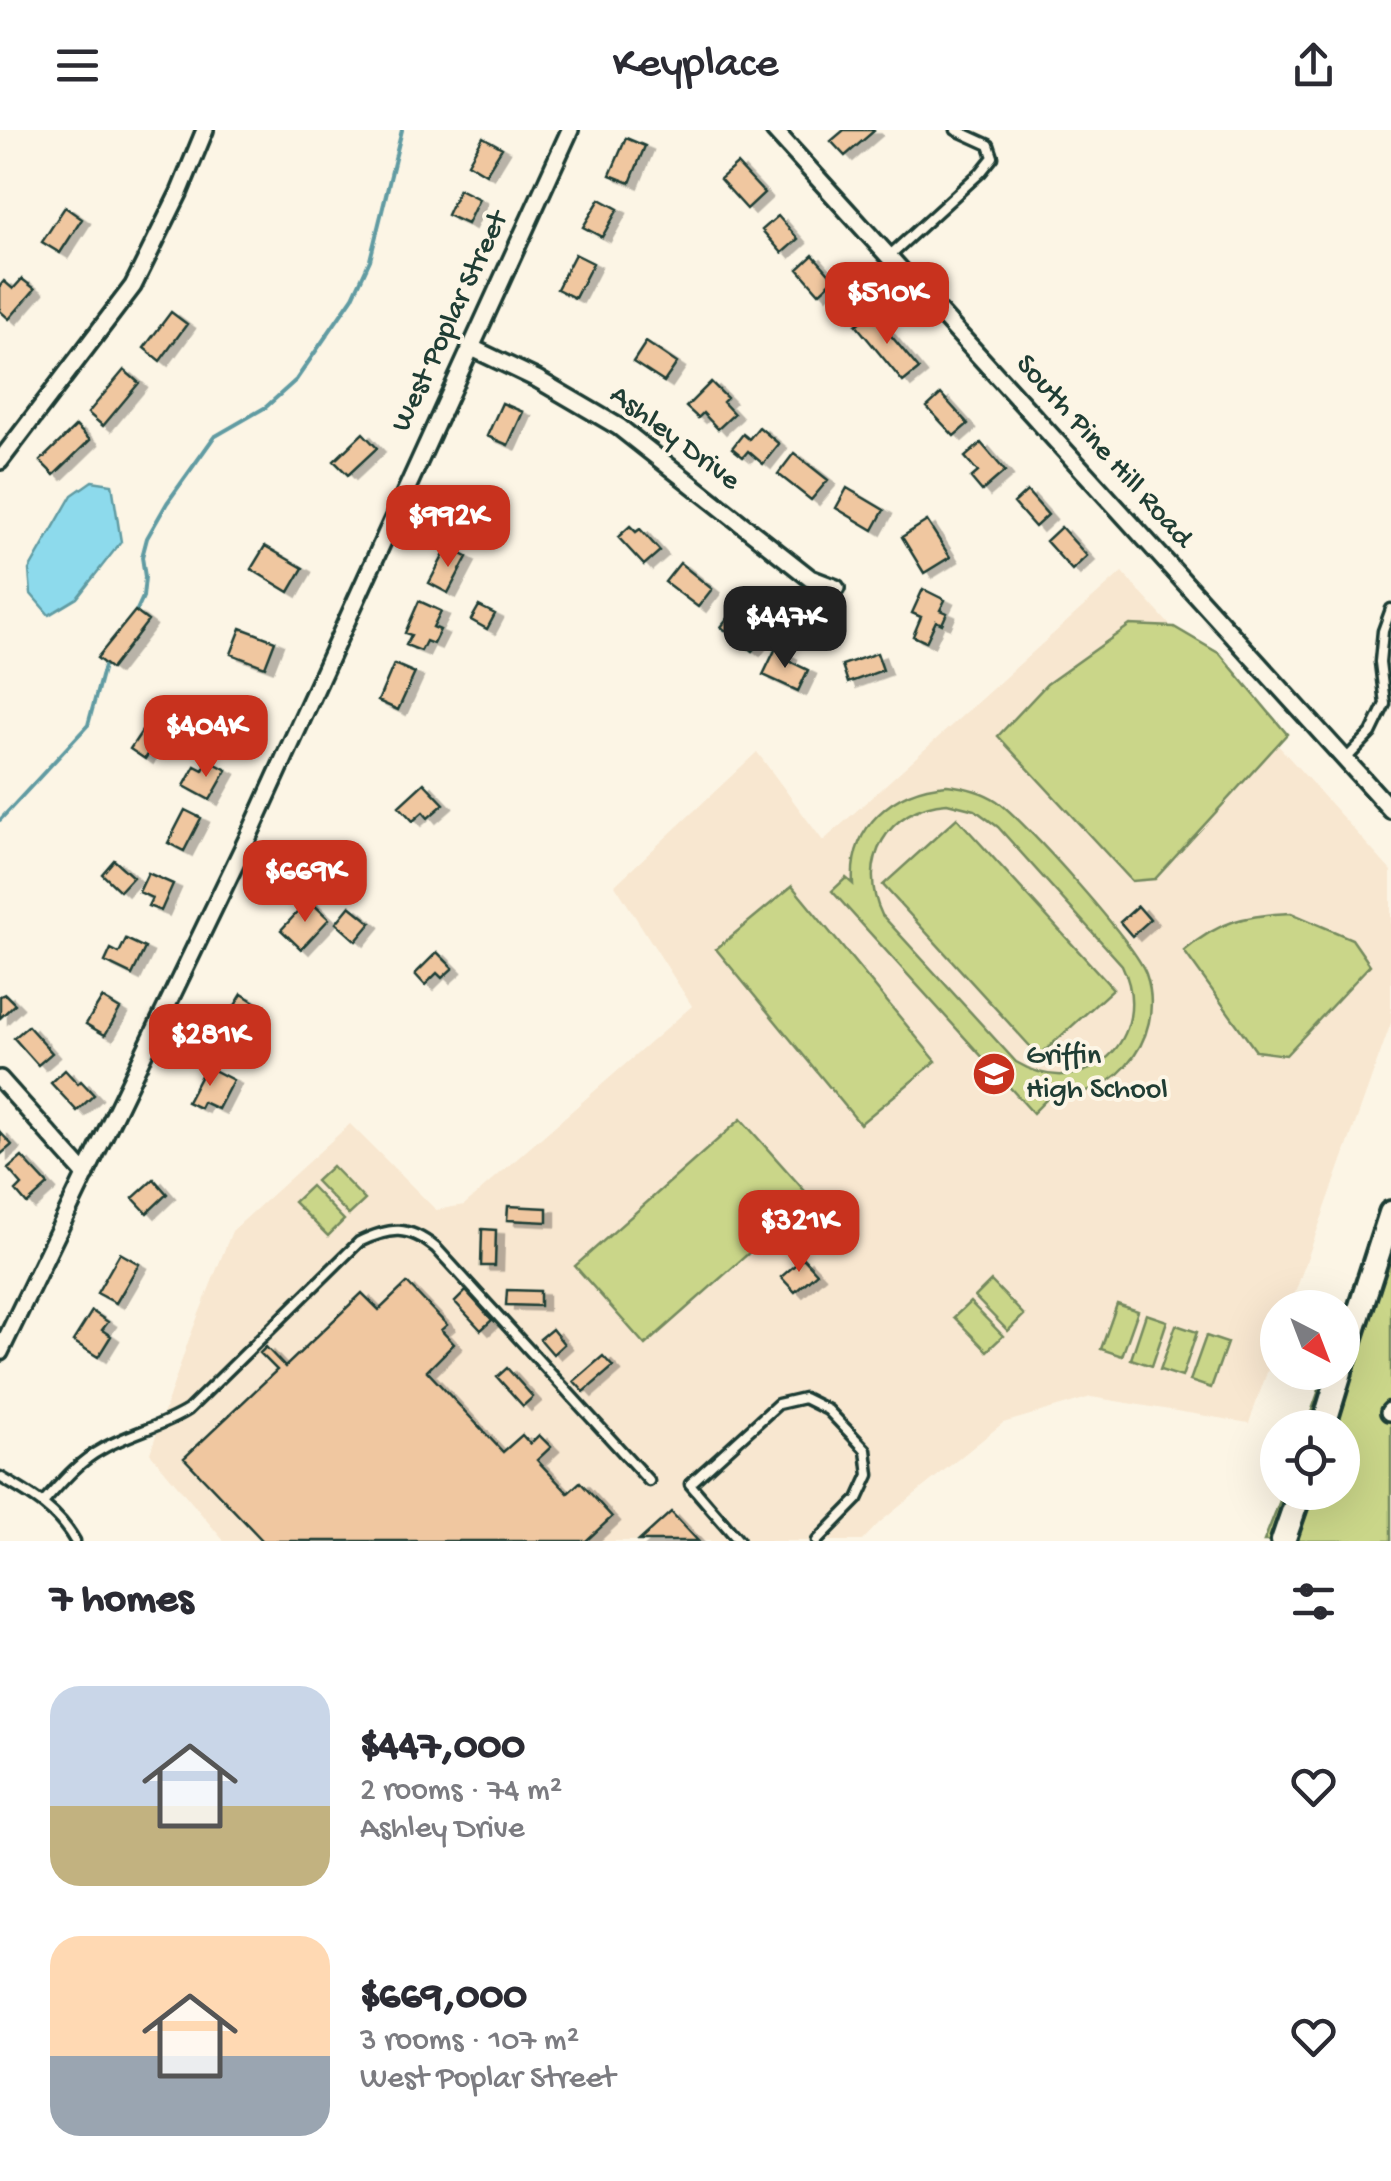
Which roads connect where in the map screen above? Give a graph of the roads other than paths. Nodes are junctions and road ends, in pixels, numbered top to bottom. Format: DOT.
graph roads {
  1 [pos="205,130"];
  2 [pos="570,130"];
  3 [pos="774,130"];
  4 [pos="956,130"];
  5 [pos="888,256"];
  6 [pos="470,348"];
  7 [pos="0,462"];
  8 [pos="836,588"];
  9 [pos="1391,609"];
  10 [pos="1387,689"];
  11 [pos="1346,760"];
  12 [pos="1391,810"];
  13 [pos="0,1079"];
  14 [pos="86,1175"];
  15 [pos="1391,1213"];
  16 [pos="1360,1309"];
  17 [pos="0,1352"];
  18 [pos="0,1476"];
  19 [pos="648,1481"];
  20 [pos="44,1502"];
  21 [pos="1293,1510"];
  22 [pos="75,1541"];
  23 [pos="738,1541"];
  24 [pos="817,1541"];
  25 [pos="1282,1541"];
  1 -- 7 [label="street"];
  2 -- 6 [label="street, West Poplar Street"];
  3 -- 5 [label="street, South Pine Hill Road"];
  4 -- 5 [label="lane"];
  5 -- 11 [label="street, South Pine Hill Road"];
  6 -- 8 [label="street, Ashley Drive"];
  6 -- 14 [label="street, West Poplar Street"];
  9 -- 10 [label="lane"];
  10 -- 11 [label="lane"];
  11 -- 12 [label="street, South Pine Hill Road"];
  13 -- 14 [label="street"];
  14 -- 17 [label="street, West Poplar Street"];
  15 -- 16 [label="main road"];
  18 -- 20 [label="lane"];
  19 -- 20 [label="lane"];
  20 -- 22 [label="lane"];
  21 -- 25 [label="main road"];
  23 -- 24 [label="lane"];
}
